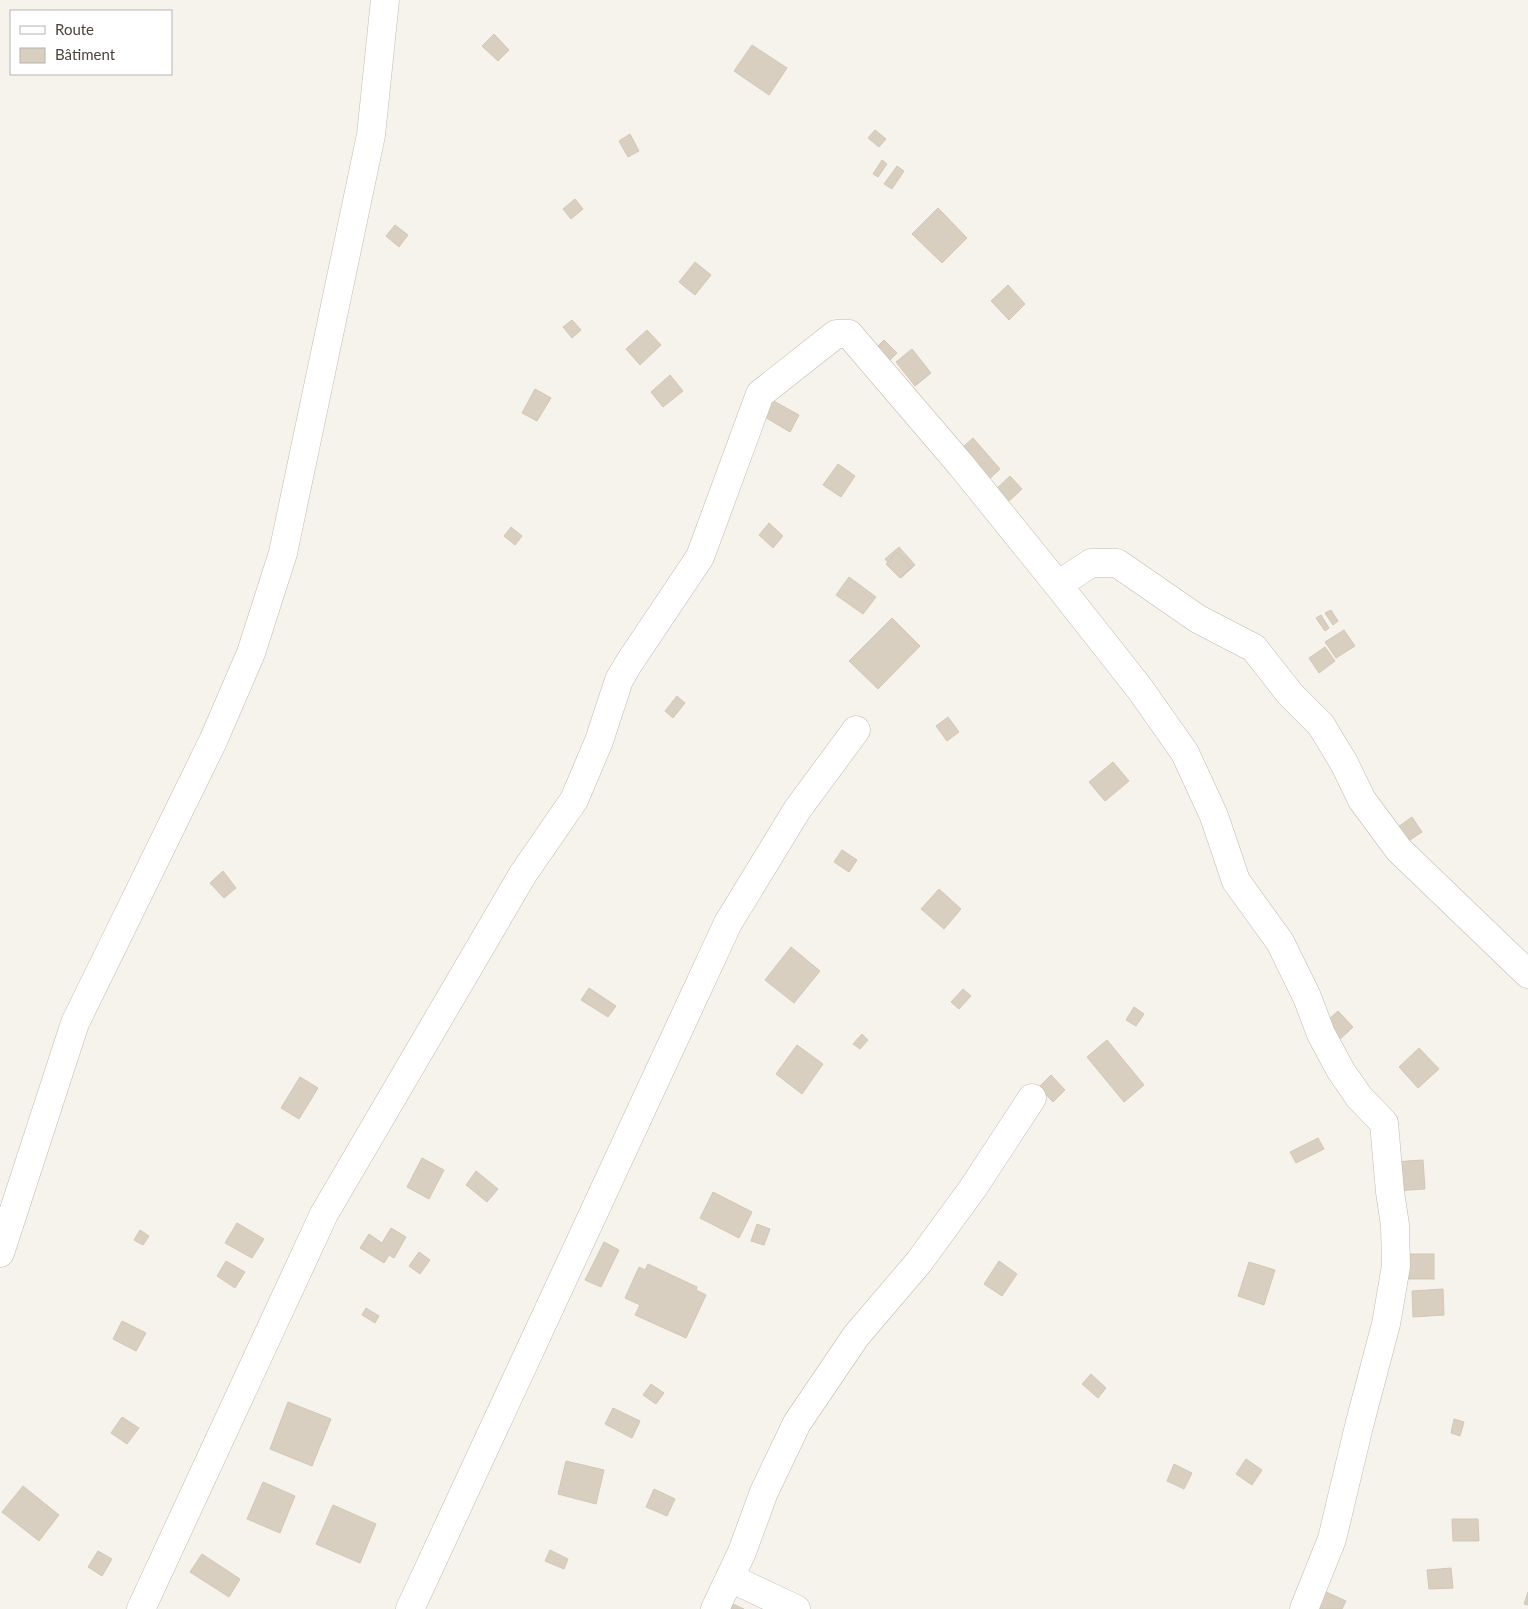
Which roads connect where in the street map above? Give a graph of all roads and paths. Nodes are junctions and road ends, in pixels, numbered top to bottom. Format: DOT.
graph roads {
  1 [pos="385,0"];
  2 [pos="1058,585"];
  3 [pos="856,730"];
  4 [pos="1528,974"];
  5 [pos="1032,1098"];
  6 [pos="0,1253"];
  7 [pos="730,1578"];
  8 [pos="141,1609"];
  9 [pos="410,1609"];
  10 [pos="715,1609"];
  11 [pos="796,1609"];
  12 [pos="1304,1609"];
  1 -- 6 [label="street"];
  2 -- 4 [label="street"];
  2 -- 8 [label="street"];
  2 -- 12 [label="street"];
  3 -- 9 [label="street"];
  5 -- 7 [label="street"];
  7 -- 10 [label="street"];
  7 -- 11 [label="street"];
}
